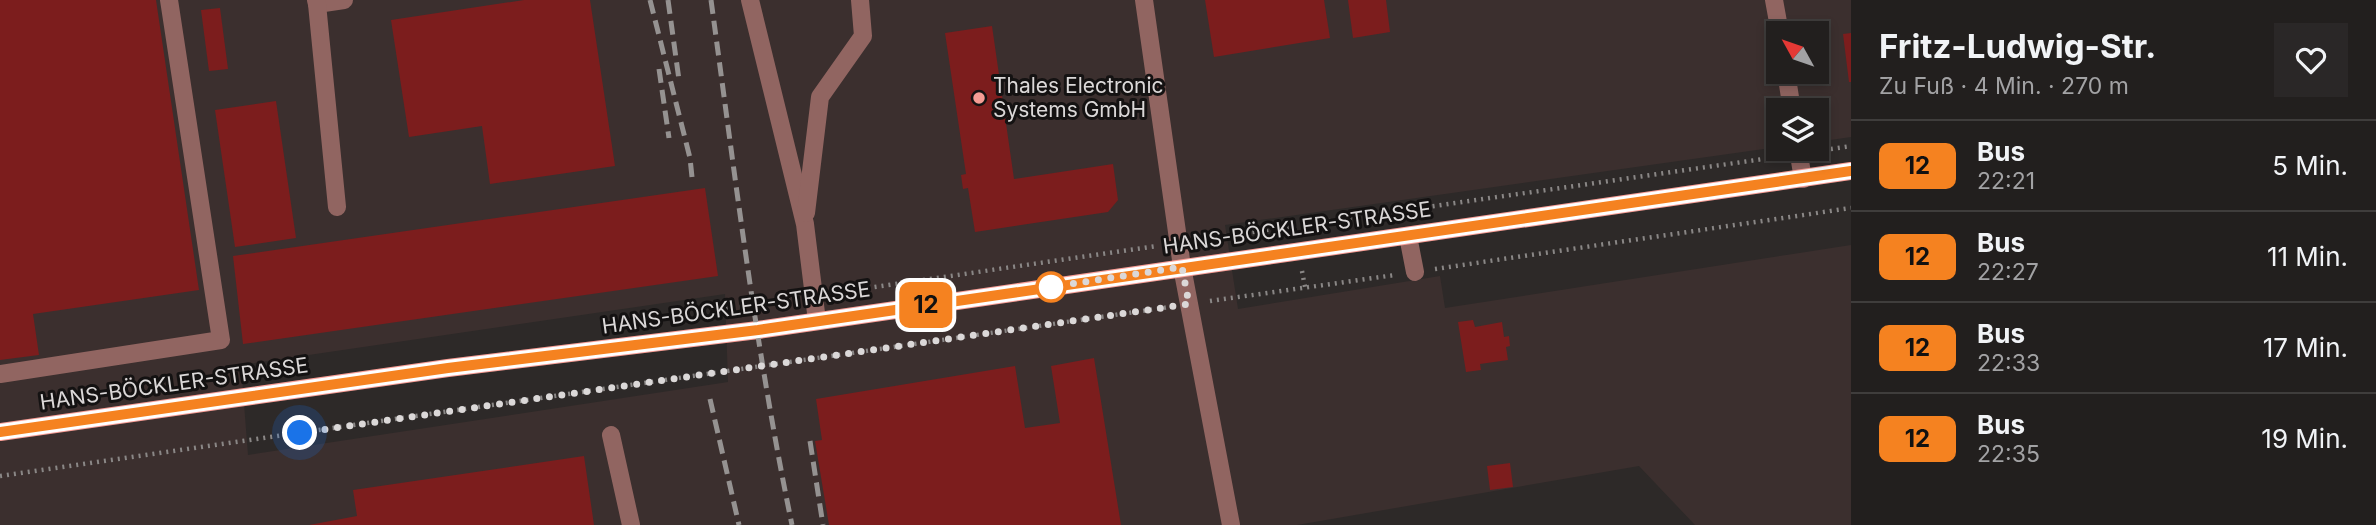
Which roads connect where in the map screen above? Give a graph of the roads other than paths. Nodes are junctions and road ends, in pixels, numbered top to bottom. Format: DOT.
graph roads {
  1 [pos="169,0"];
  2 [pos="344,0"];
  3 [pos="750,0"];
  4 [pos="860,0"];
  5 [pos="1144,0"];
  6 [pos="1774,0"];
  7 [pos="317,2"];
  8 [pos="1778,21"];
  9 [pos="1800,161"];
  10 [pos="1851,171"];
  11 [pos="1803,179"];
  12 [pos="337,207"];
  13 [pos="805,224"];
  14 [pos="1408,236"];
  15 [pos="1182,267"];
  16 [pos="1415,272"];
  17 [pos="817,321"];
  18 [pos="0,374"];
  19 [pos="0,432"];
  20 [pos="611,435"];
  21 [pos="631,525"];
  22 [pos="1231,525"];
  1 -- 18 [label="street"];
  2 -- 7 [label="street"];
  3 -- 13 [label="street"];
  4 -- 13 [label="street"];
  5 -- 15 [label="street"];
  6 -- 8 [label="street"];
  7 -- 12 [label="street"];
  9 -- 11 [label="street"];
  10 -- 11 [label="main road, HANS-BÖCKLER-STRASSE"];
  11 -- 14 [label="main road, HANS-BÖCKLER-STRASSE"];
  13 -- 17 [label="street"];
  14 -- 15 [label="main road, HANS-BÖCKLER-STRASSE"];
  14 -- 16 [label="street"];
  15 -- 17 [label="main road, HANS-BÖCKLER-STRASSE"];
  15 -- 22 [label="street"];
  17 -- 19 [label="main road, HANS-BÖCKLER-STRASSE"];
  20 -- 21 [label="street"];
}
